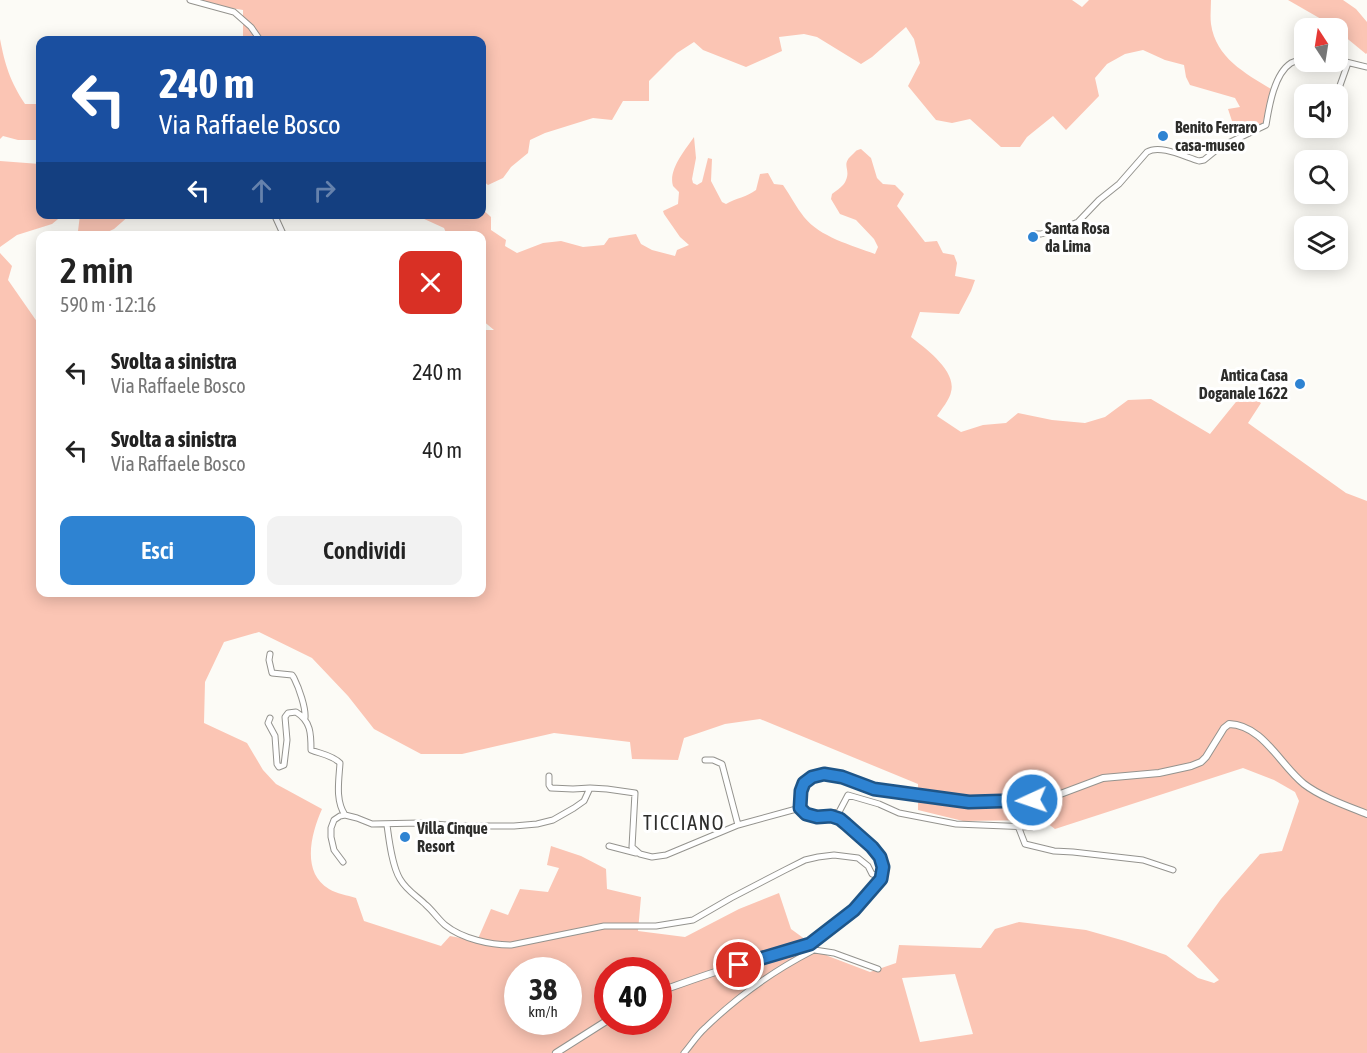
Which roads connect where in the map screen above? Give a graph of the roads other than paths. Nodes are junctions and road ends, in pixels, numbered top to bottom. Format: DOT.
graph roads {
  1 [pos="190,0"];
  2 [pos="258,36"];
  3 [pos="1294,62"];
  4 [pos="1348,63"];
  5 [pos="1367,67"];
  6 [pos="1035,234"];
  7 [pos="270,654"];
  8 [pos="270,718"];
  9 [pos="305,718"];
  10 [pos="705,760"];
  11 [pos="549,776"];
  12 [pos="590,788"];
  13 [pos="800,808"];
  14 [pos="1367,814"];
  15 [pos="345,815"];
  16 [pos="817,817"];
  17 [pos="387,825"];
  18 [pos="738,825"];
  19 [pos="1018,826"];
  20 [pos="1030,827"];
  21 [pos="609,846"];
  22 [pos="640,854"];
  23 [pos="343,862"];
  24 [pos="1173,870"];
  25 [pos="881,876"];
  26 [pos="802,947"];
  27 [pos="812,951"];
  28 [pos="878,969"];
  29 [pos="672,987"];
  30 [pos="594,1029"];
  31 [pos="556,1053"];
  32 [pos="684,1053"];
  1 -- 2 [label="street"];
  3 -- 6 [label="street"];
  4 -- 5 [label="street"];
  7 -- 9 [label="street"];
  8 -- 9 [label="street"];
  9 -- 15 [label="street"];
  10 -- 18 [label="street"];
  11 -- 12 [label="street"];
  12 -- 17 [label="street"];
  12 -- 22 [label="street"];
  13 -- 14 [label="street"];
  13 -- 16 [label="street"];
  13 -- 18 [label="street"];
  15 -- 17 [label="street"];
  15 -- 23 [label="street"];
  16 -- 19 [label="street"];
  16 -- 25 [label="street"];
  17 -- 25 [label="street"];
  18 -- 22 [label="street"];
  19 -- 20 [label="street"];
  19 -- 24 [label="street"];
  21 -- 22 [label="street"];
  25 -- 26 [label="street"];
  26 -- 27 [label="street"];
  26 -- 29 [label="street"];
  27 -- 28 [label="street"];
  27 -- 32 [label="street"];
  30 -- 31 [label="street"];
}
